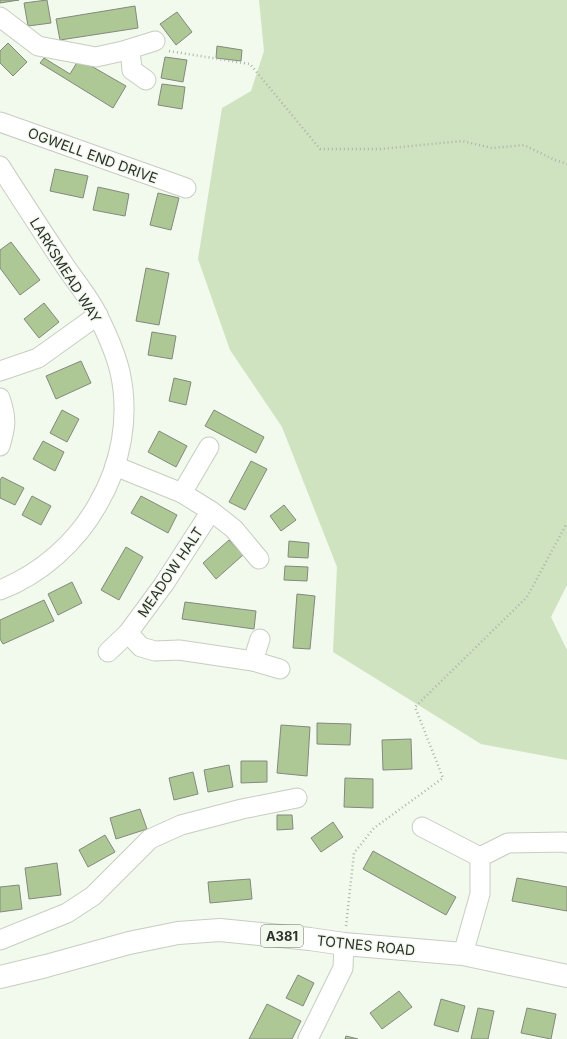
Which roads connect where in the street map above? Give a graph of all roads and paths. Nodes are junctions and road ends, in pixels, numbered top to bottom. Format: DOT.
graph roads {
  1 [pos="0,17"];
  2 [pos="153,42"];
  3 [pos="130,49"];
  4 [pos="146,80"];
  5 [pos="0,122"];
  6 [pos="567,164"];
  7 [pos="0,166"];
  8 [pos="186,188"];
  9 [pos="98,315"];
  10 [pos="0,371"];
  11 [pos="0,398"];
  12 [pos="0,446"];
  13 [pos="208,448"];
  14 [pos="115,466"];
  15 [pos="182,493"];
  16 [pos="211,511"];
  17 [pos="567,523"];
  18 [pos="259,559"];
  19 [pos="0,590"];
  20 [pos="128,633"];
  21 [pos="260,639"];
  22 [pos="108,652"];
  23 [pos="253,661"];
  24 [pos="280,669"];
  25 [pos="297,798"];
  26 [pos="422,827"];
  27 [pos="567,843"];
  28 [pos="480,857"];
  29 [pos="0,940"];
  30 [pos="344,944"];
  31 [pos="463,954"];
  32 [pos="567,976"];
  33 [pos="0,977"];
  34 [pos="308,1039"];
  1 -- 3 [label="street"];
  2 -- 3 [label="street"];
  2 -- 6 [label="path"];
  3 -- 4 [label="street"];
  5 -- 8 [label="street, OGWELL END DRIVE"];
  7 -- 9 [label="street, LARKSMEAD WAY"];
  9 -- 10 [label="street"];
  9 -- 14 [label="street, LARKSMEAD WAY"];
  11 -- 12 [label="street"];
  13 -- 15 [label="street"];
  14 -- 15 [label="street, MEADOW HALT"];
  14 -- 19 [label="street, LARKSMEAD WAY"];
  15 -- 16 [label="street, MEADOW HALT"];
  16 -- 18 [label="street, MEADOW HALT"];
  16 -- 20 [label="street, MEADOW HALT"];
  17 -- 30 [label="path"];
  20 -- 22 [label="street, MEADOW HALT"];
  20 -- 23 [label="street"];
  21 -- 23 [label="street"];
  23 -- 24 [label="street"];
  25 -- 29 [label="street"];
  26 -- 28 [label="street"];
  27 -- 28 [label="street"];
  28 -- 31 [label="street"];
  30 -- 31 [label="main road, TOTNES ROAD / A381"];
  30 -- 33 [label="main road, TOTNES ROAD / A381"];
  30 -- 34 [label="street"];
  31 -- 32 [label="main road, TOTNES ROAD / A381"];
}
